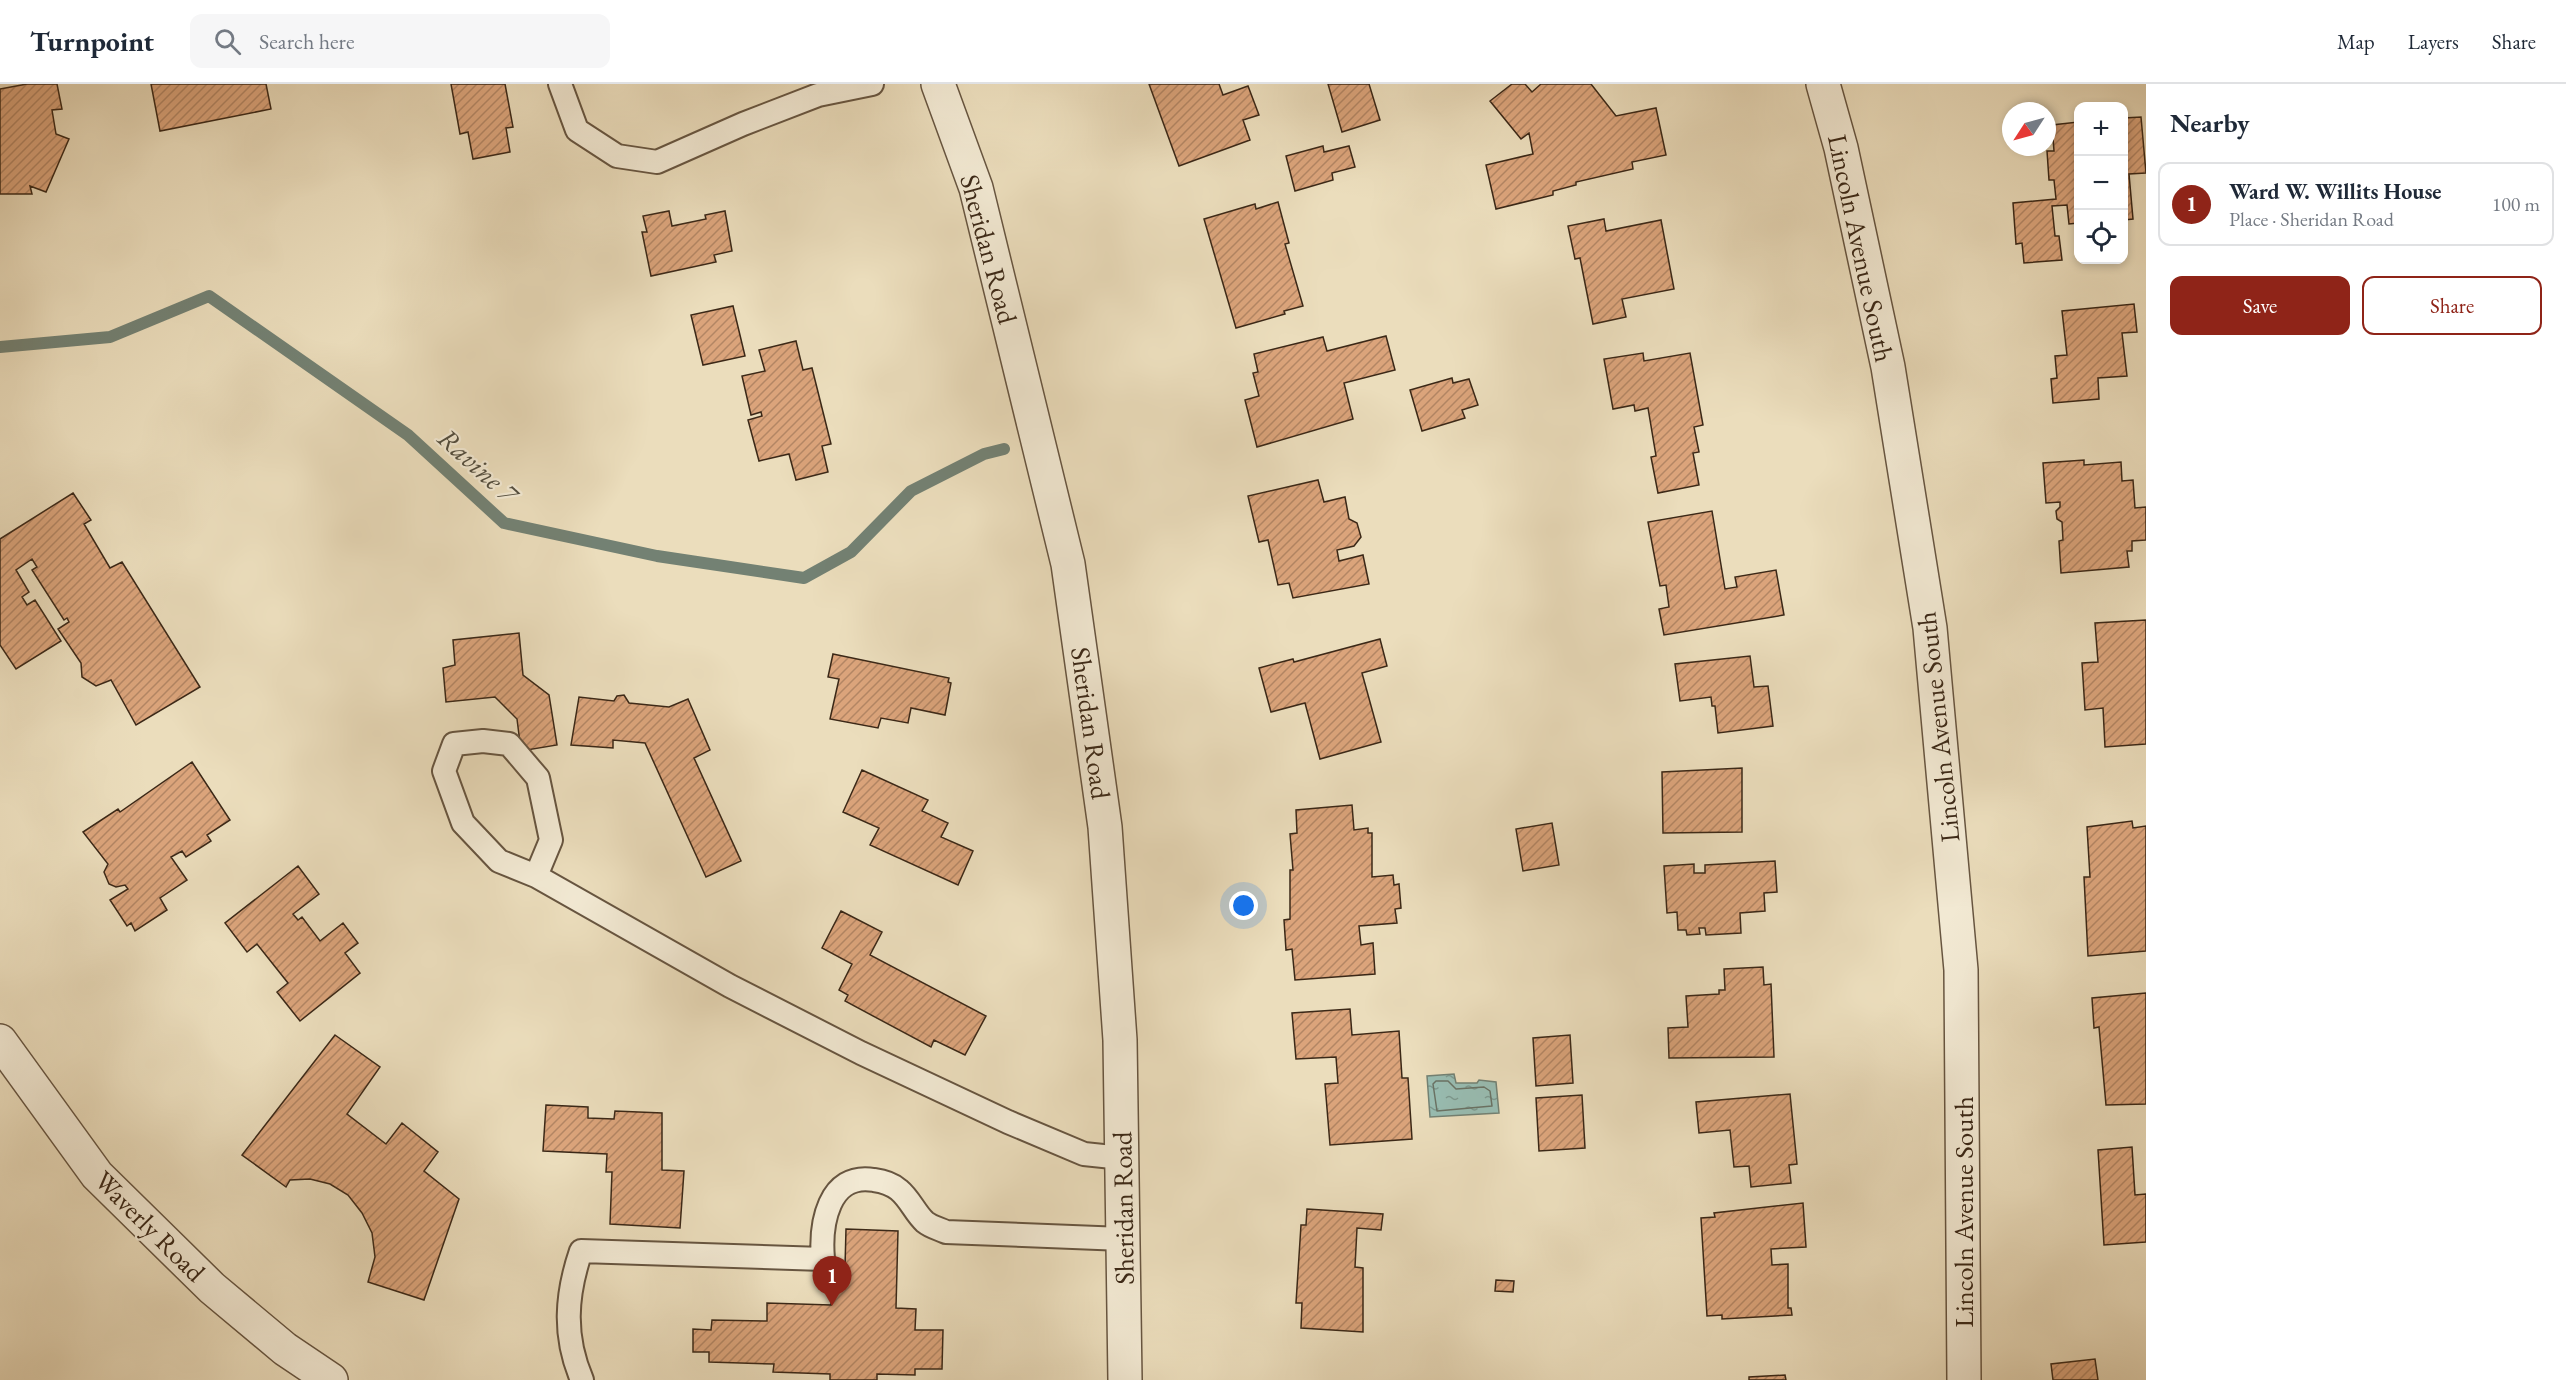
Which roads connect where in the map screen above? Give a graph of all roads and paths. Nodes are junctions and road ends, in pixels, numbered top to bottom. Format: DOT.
graph roads {
  1 [pos="560,84"];
  2 [pos="872,84"];
  3 [pos="938,84"];
  4 [pos="1823,84"];
  5 [pos="536,876"];
  6 [pos="0,1041"];
  7 [pos="1122,1158"];
  8 [pos="1123,1239"];
  9 [pos="331,1380"];
  10 [pos="582,1380"];
  11 [pos="1125,1380"];
  12 [pos="1964,1380"];
  1 -- 2 [label="lane"];
  3 -- 7 [label="street, Sheridan Road"];
  4 -- 12 [label="street, Lincoln Avenue South"];
  5 -- 5 [label="lane"];
  5 -- 7 [label="lane"];
  6 -- 9 [label="street, Waverly Road"];
  7 -- 8 [label="street, Sheridan Road"];
  8 -- 10 [label="lane"];
  8 -- 11 [label="street, Sheridan Road"];
}
